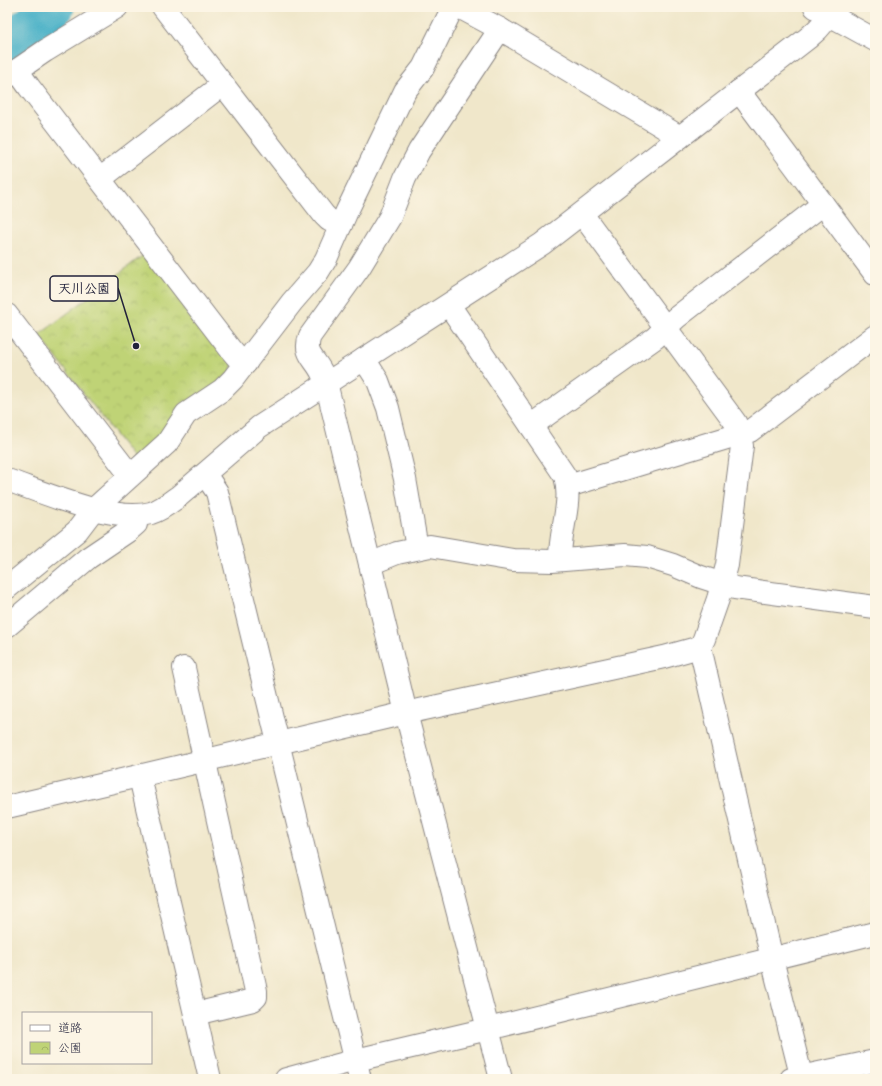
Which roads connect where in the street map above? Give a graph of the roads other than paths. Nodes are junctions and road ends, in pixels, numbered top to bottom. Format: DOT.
graph roads {
  1 [pos="117,7"];
  2 [pos="163,7"];
  3 [pos="453,7"];
  4 [pos="459,7"];
  5 [pos="827,10"];
  6 [pos="500,29"];
  7 [pos="875,40"];
  8 [pos="12,74"];
  9 [pos="223,84"];
  10 [pos="739,92"];
  11 [pos="680,136"];
  12 [pos="100,179"];
  13 [pos="823,204"];
  14 [pos="582,214"];
  15 [pos="341,225"];
  16 [pos="875,274"];
  17 [pos="448,305"];
  18 [pos="7,315"];
  19 [pos="666,328"];
  20 [pos="875,336"];
  21 [pos="364,359"];
  22 [pos="246,363"];
  23 [pos="326,383"];
  24 [pos="531,426"];
  25 [pos="740,434"];
  26 [pos="205,474"];
  27 [pos="130,475"];
  28 [pos="7,480"];
  29 [pos="568,486"];
  30 [pos="93,510"];
  31 [pos="136,516"];
  32 [pos="417,548"];
  33 [pos="560,560"];
  34 [pos="370,564"];
  35 [pos="722,584"];
  36 [pos="7,588"];
  37 [pos="875,607"];
  38 [pos="7,626"];
  39 [pos="700,647"];
  40 [pos="184,668"];
  41 [pos="406,713"];
  42 [pos="278,743"];
  43 [pos="204,761"];
  44 [pos="140,777"];
  45 [pos="7,808"];
  46 [pos="875,933"];
  47 [pos="772,959"];
  48 [pos="195,1014"];
  49 [pos="488,1029"];
  50 [pos="875,1061"];
  51 [pos="358,1070"];
  52 [pos="210,1079"];
  53 [pos="286,1079"];
  54 [pos="501,1079"];
  55 [pos="798,1079"];
  1 -- 8 [label="street"];
  2 -- 9 [label="street"];
  3 -- 15 [label="street"];
  4 -- 6 [label="street"];
  5 -- 7 [label="street"];
  5 -- 10 [label="street"];
  6 -- 11 [label="street"];
  6 -- 23 [label="street"];
  8 -- 12 [label="street"];
  9 -- 12 [label="street"];
  9 -- 15 [label="street"];
  10 -- 11 [label="street"];
  10 -- 13 [label="street"];
  11 -- 14 [label="street"];
  12 -- 22 [label="street"];
  13 -- 16 [label="street"];
  13 -- 19 [label="street"];
  14 -- 17 [label="street"];
  14 -- 19 [label="street"];
  15 -- 22 [label="street"];
  17 -- 21 [label="street"];
  17 -- 24 [label="street"];
  18 -- 27 [label="street"];
  19 -- 24 [label="street"];
  19 -- 25 [label="street"];
  20 -- 25 [label="street"];
  21 -- 23 [label="street"];
  21 -- 32 [label="street"];
  22 -- 27 [label="street"];
  23 -- 26 [label="street"];
  23 -- 34 [label="street"];
  24 -- 29 [label="street"];
  25 -- 29 [label="street"];
  25 -- 35 [label="street"];
  26 -- 31 [label="street"];
  26 -- 42 [label="street"];
  27 -- 30 [label="street"];
  28 -- 30 [label="street"];
  29 -- 33 [label="street"];
  30 -- 31 [label="street"];
  30 -- 36 [label="street"];
  31 -- 38 [label="street"];
  32 -- 33 [label="street"];
  32 -- 34 [label="street"];
  33 -- 35 [label="street"];
  34 -- 41 [label="street"];
  35 -- 37 [label="street"];
  35 -- 39 [label="street"];
  39 -- 41 [label="street"];
  39 -- 47 [label="street"];
  40 -- 43 [label="street"];
  41 -- 42 [label="street"];
  41 -- 49 [label="street"];
  42 -- 43 [label="street"];
  42 -- 51 [label="street"];
  43 -- 44 [label="street"];
  43 -- 48 [label="street"];
  44 -- 45 [label="street"];
  44 -- 48 [label="street"];
  46 -- 47 [label="street"];
  47 -- 49 [label="street"];
  47 -- 55 [label="street"];
  48 -- 52 [label="street"];
  49 -- 51 [label="street"];
  49 -- 54 [label="street"];
  50 -- 55 [label="street"];
  51 -- 53 [label="street"];
}
